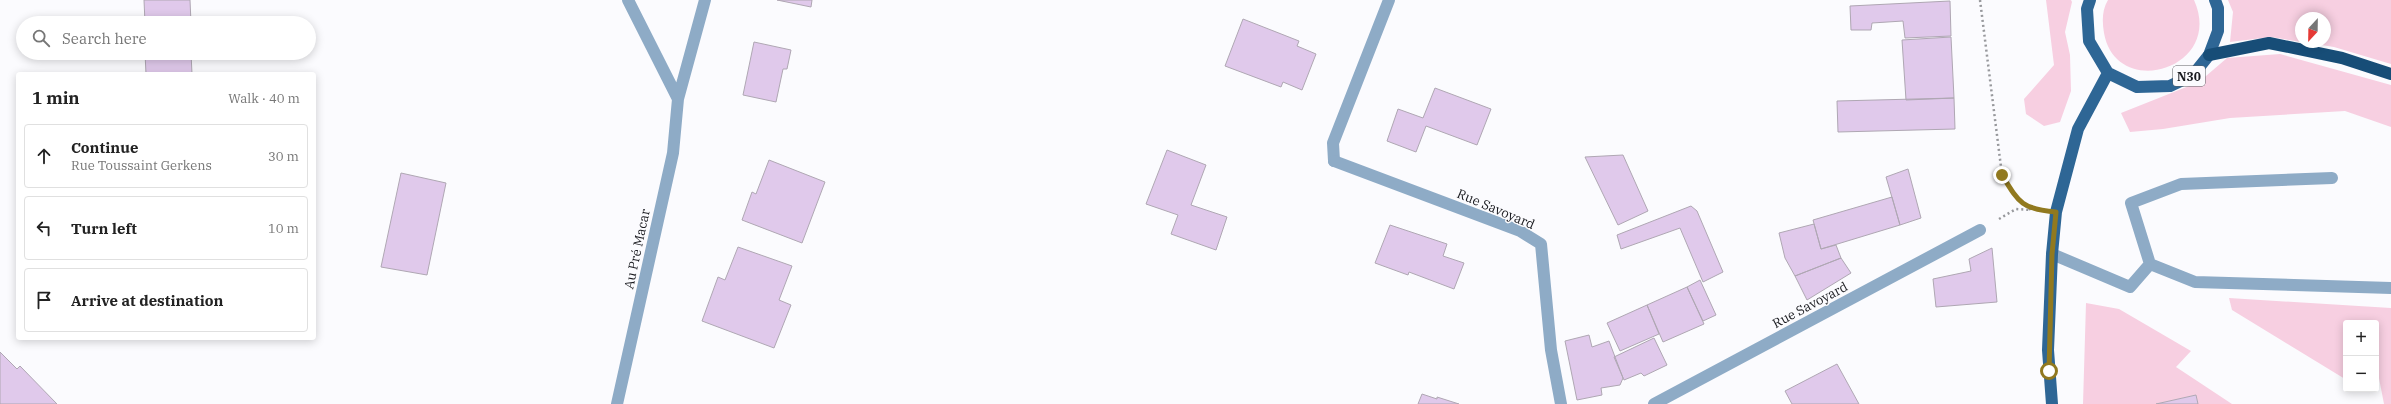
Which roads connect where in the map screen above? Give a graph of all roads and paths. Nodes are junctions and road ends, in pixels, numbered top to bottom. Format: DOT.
graph roads {
  1 [pos="628,0"];
  2 [pos="705,0"];
  3 [pos="1390,0"];
  4 [pos="1980,0"];
  5 [pos="2090,0"];
  6 [pos="2215,0"];
  7 [pos="2209,55"];
  8 [pos="2108,73"];
  9 [pos="2391,74"];
  10 [pos="678,99"];
  11 [pos="2332,178"];
  12 [pos="2032,210"];
  13 [pos="2056,212"];
  14 [pos="1980,230"];
  15 [pos="2052,254"];
  16 [pos="2150,264"];
  17 [pos="2391,288"];
  18 [pos="617,404"];
  19 [pos="1561,404"];
  20 [pos="1654,404"];
  21 [pos="2052,404"];
  1 -- 10 [label="street"];
  2 -- 10 [label="street, Au Pré Macar"];
  3 -- 19 [label="street, Rue Savoyard"];
  4 -- 12 [label="path"];
  5 -- 8 [label="main road"];
  6 -- 7 [label="main road, N30"];
  7 -- 8 [label="main road, N30"];
  7 -- 9 [label="highway"];
  8 -- 13 [label="main road"];
  10 -- 18 [label="street, Au Pré Macar"];
  11 -- 16 [label="street"];
  12 -- 13 [label="path"];
  12 -- 14 [label="path"];
  13 -- 15 [label="main road"];
  14 -- 20 [label="street, Rue Savoyard"];
  15 -- 16 [label="street"];
  15 -- 21 [label="main road"];
  16 -- 17 [label="street"];
}
